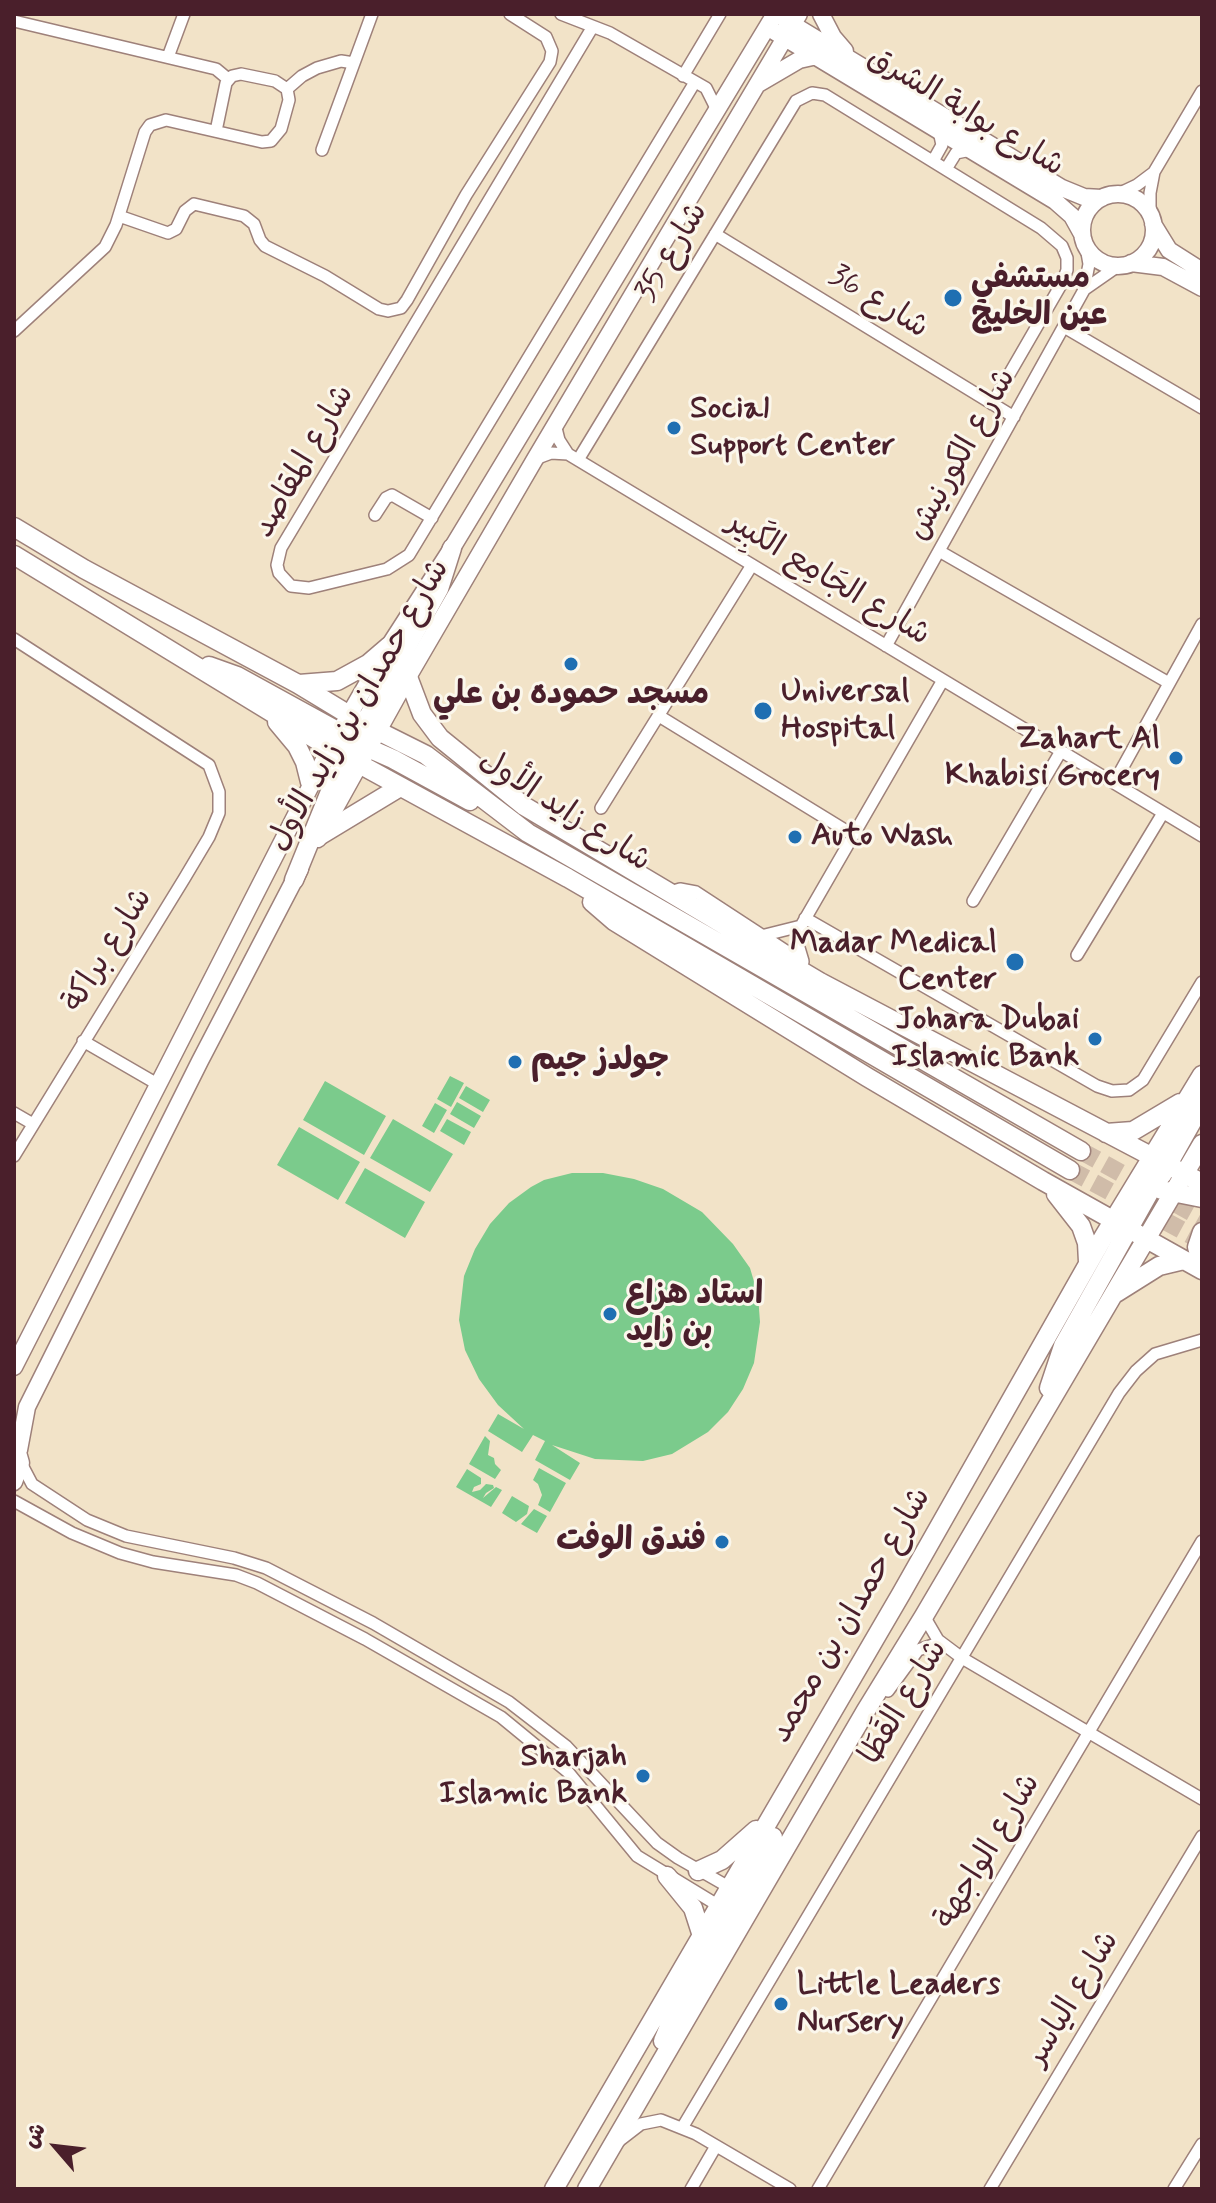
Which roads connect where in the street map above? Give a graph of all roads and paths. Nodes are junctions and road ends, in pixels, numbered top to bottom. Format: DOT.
graph roads {
  1 [pos="184,14"];
  2 [pos="372,14"];
  3 [pos="510,14"];
  4 [pos="720,14"];
  5 [pos="821,14"];
  6 [pos="570,16"];
  7 [pos="772,18"];
  8 [pos="14,21"];
  9 [pos="792,25"];
  10 [pos="592,28"];
  11 [pos="817,56"];
  12 [pos="168,57"];
  13 [pos="853,61"];
  14 [pos="354,63"];
  15 [pos="683,76"];
  16 [pos="228,79"];
  17 [pos="736,80"];
  18 [pos="700,85"];
  19 [pos="757,85"];
  20 [pos="287,89"];
  21 [pos="1202,91"];
  22 [pos="717,110"];
  23 [pos="939,130"];
  24 [pos="216,131"];
  25 [pos="322,150"];
  26 [pos="971,150"];
  27 [pos="933,161"];
  28 [pos="946,169"];
  29 [pos="1154,172"];
  30 [pos="1110,196"];
  31 [pos="119,216"];
  32 [pos="1151,218"];
  33 [pos="715,234"];
  34 [pos="1084,240"];
  35 [pos="1125,265"];
  36 [pos="1202,271"];
  37 [pos="1202,288"];
  38 [pos="1084,290"];
  39 [pos="1064,327"];
  40 [pos="14,331"];
  41 [pos="992,404"];
  42 [pos="1202,408"];
  43 [pos="1014,417"];
  44 [pos="555,424"];
  45 [pos="573,457"];
  46 [pos="535,459"];
  47 [pos="375,515"];
  48 [pos="432,518"];
  49 [pos="14,527"];
  50 [pos="452,548"];
  51 [pos="939,551"];
  52 [pos="14,555"];
  53 [pos="752,565"];
  54 [pos="1202,624"];
  55 [pos="14,639"];
  56 [pos="389,646"];
  57 [pos="886,646"];
  58 [pos="182,659"];
  59 [pos="408,677"];
  60 [pos="943,680"];
  61 [pos="1169,683"];
  62 [pos="298,684"];
  63 [pos="267,711"];
  64 [pos="659,716"];
  65 [pos="354,740"];
  66 [pos="1061,751"];
  67 [pos="426,755"];
  68 [pos="310,782"];
  69 [pos="1114,783"];
  70 [pos="400,787"];
  71 [pos="524,806"];
  72 [pos="601,808"];
  73 [pos="1163,813"];
  74 [pos="528,833"];
  75 [pos="853,835"];
  76 [pos="319,836"];
  77 [pos="1202,836"];
  78 [pos="568,878"];
  79 [pos="294,880"];
  80 [pos="668,893"];
  81 [pos="973,901"];
  82 [pos="803,922"];
  83 [pos="765,935"];
  84 [pos="1077,955"];
  85 [pos="803,961"];
  86 [pos="1202,982"];
  87 [pos="862,1004"];
  88 [pos="83,1041"];
  89 [pos="1202,1075"];
  90 [pos="159,1085"];
  91 [pos="1196,1100"];
  92 [pos="14,1113"];
  93 [pos="33,1124"];
  94 [pos="1105,1133"];
  95 [pos="1202,1144"];
  96 [pos="1081,1151"];
  97 [pos="14,1156"];
  98 [pos="1167,1165"];
  99 [pos="1070,1170"];
  100 [pos="1043,1181"];
  101 [pos="1202,1183"];
  102 [pos="1159,1190"];
  103 [pos="1202,1198"];
  104 [pos="1113,1220"];
  105 [pos="1202,1232"];
  106 [pos="1138,1234"];
  107 [pos="1193,1262"];
  108 [pos="1088,1263"];
  109 [pos="1202,1270"];
  110 [pos="1110,1297"];
  111 [pos="1202,1340"];
  112 [pos="14,1367"];
  113 [pos="1046,1406"];
  114 [pos="18,1451"];
  115 [pos="14,1482"];
  116 [pos="14,1501"];
  117 [pos="1202,1541"];
  118 [pos="924,1616"];
  119 [pos="949,1649"];
  120 [pos="962,1658"];
  121 [pos="865,1712"];
  122 [pos="1090,1733"];
  123 [pos="808,1751"];
  124 [pos="1202,1799"];
  125 [pos="770,1818"];
  126 [pos="1202,1836"];
  127 [pos="698,1871"];
  128 [pos="667,1876"];
  129 [pos="742,1895"];
  130 [pos="732,1914"];
  131 [pos="702,1936"];
  132 [pos="682,2128"];
  133 [pos="1202,2144"];
  134 [pos="716,2146"];
  135 [pos="612,2147"];
  136 [pos="554,2189"];
  137 [pos="587,2189"];
  138 [pos="691,2189"];
  139 [pos="790,2189"];
  140 [pos="818,2189"];
  141 [pos="990,2189"];
  142 [pos="1174,2189"];
  1 -- 12 [label="street"];
  2 -- 14 [label="street"];
  3 -- 31 [label="street"];
  4 -- 15 [label="street"];
  5 -- 13 [label="main road"];
  6 -- 10 [label="street"];
  7 -- 9 [label="main road, شارع بوابة الشرق"];
  7 -- 17 [label="main road, شارع حمدان بن زايد الأول"];
  8 -- 12 [label="street"];
  9 -- 11 [label="main road, شارع بوابة الشرق"];
  9 -- 13 [label="main road, شارع بوابة الشرق"];
  9 -- 19 [label="main road, شارع حمدان بن زايد الأول"];
  10 -- 15 [label="street"];
  10 -- 48 [label="street, شارع المقاصد"];
  11 -- 19 [label="main road"];
  11 -- 23 [label="main road, شارع بوابة الشرق"];
  12 -- 16 [label="street"];
  13 -- 30 [label="main road, شارع بوابة الشرق"];
  14 -- 20 [label="street"];
  14 -- 25 [label="street"];
  15 -- 18 [label="street"];
  16 -- 20 [label="street"];
  16 -- 24 [label="street"];
  17 -- 18 [label="street"];
  17 -- 22 [label="main road, شارع حمدان بن زايد الأول"];
  18 -- 22 [label="street"];
  18 -- 48 [label="street, شارع المقاصد"];
  19 -- 44 [label="main road, شارع حمدان بن زايد الأول"];
  20 -- 24 [label="street"];
  21 -- 29 [label="street"];
  22 -- 50 [label="main road, شارع حمدان بن زايد الأول"];
  23 -- 26 [label="main road, شارع بوابة الشرق"];
  23 -- 27 [label="street"];
  24 -- 31 [label="street"];
  26 -- 28 [label="street"];
  26 -- 34 [label="main road, شارع بوابة الشرق"];
  27 -- 28 [label="street"];
  27 -- 33 [label="street, شارع 35"];
  28 -- 41 [label="street"];
  29 -- 30 [label="street"];
  29 -- 32 [label="street"];
  30 -- 32 [label="main road"];
  30 -- 34 [label="main road"];
  31 -- 40 [label="street"];
  32 -- 35 [label="main road"];
  32 -- 36 [label="main road"];
  33 -- 41 [label="street, شارع 36"];
  33 -- 45 [label="street, شارع 35"];
  34 -- 35 [label="main road"];
  34 -- 38 [label="street, شارع الكورنيش"];
  35 -- 37 [label="main road"];
  35 -- 38 [label="street, شارع الكورنيش"];
  38 -- 39 [label="street, شارع الكورنيش"];
  39 -- 42 [label="street"];
  39 -- 43 [label="street, شارع الكورنيش"];
  41 -- 43 [label="street, شارع 36"];
  43 -- 51 [label="street, شارع الكورنيش"];
  44 -- 45 [label="street"];
  44 -- 46 [label="main road, شارع حمدان بن زايد الأول"];
  45 -- 46 [label="street"];
  45 -- 53 [label="street, شارع الجَامِع الكَبِير"];
  46 -- 59 [label="main road, شارع حمدان بن زايد الأول"];
  47 -- 48 [label="street"];
  49 -- 62 [label="main road, شارع زايد الأول"];
  50 -- 56 [label="main road, شارع حمدان بن زايد الأول"];
  50 -- 65 [label="main road"];
  51 -- 57 [label="street, شارع الكورنيش"];
  51 -- 61 [label="street"];
  52 -- 58 [label="main road, شارع زايد الأول"];
  53 -- 57 [label="street, شارع الجَامِع الكَبِير"];
  53 -- 64 [label="street"];
  54 -- 61 [label="street"];
  55 -- 88 [label="street, شارع براكة"];
  56 -- 62 [label="main road"];
  56 -- 65 [label="main road, شارع حمدان بن زايد الأول"];
  57 -- 60 [label="street, شارع الجَامِع الكَبِير"];
  58 -- 63 [label="main road, شارع زايد الأول"];
  58 -- 65 [label="main road"];
  59 -- 65 [label="main road, شارع حمدان بن زايد الأول"];
  59 -- 71 [label="main road"];
  60 -- 66 [label="street, شارع الجَامِع الكَبِير"];
  60 -- 75 [label="street"];
  61 -- 69 [label="street"];
  62 -- 65 [label="main road, شارع زايد الأول"];
  63 -- 65 [label="main road, شارع زايد الأول"];
  63 -- 68 [label="main road"];
  64 -- 72 [label="street"];
  64 -- 75 [label="street"];
  65 -- 67 [label="main road, شارع زايد الأول"];
  65 -- 68 [label="main road, شارع حمدان بن زايد الأول"];
  65 -- 70 [label="main road, شارع زايد الأول"];
  65 -- 74 [label="main road"];
  65 -- 76 [label="main road, شارع حمدان بن زايد الأول"];
  65 -- 79 [label="main road"];
  66 -- 69 [label="street, شارع الجَامِع الكَبِير"];
  66 -- 81 [label="street"];
  67 -- 71 [label="main road"];
  67 -- 74 [label="main road, شارع زايد الأول"];
  68 -- 90 [label="main road, شارع حمدان بن زايد الأول"];
  69 -- 73 [label="street, شارع الجَامِع الكَبِير"];
  70 -- 76 [label="main road"];
  70 -- 78 [label="main road, شارع زايد الأول"];
  71 -- 80 [label="main road"];
  73 -- 77 [label="street, شارع الجَامِع الكَبِير"];
  73 -- 84 [label="street"];
  74 -- 96 [label="main road, شارع زايد الأول"];
  75 -- 82 [label="street"];
  76 -- 79 [label="main road, شارع حمدان بن زايد الأول"];
  78 -- 99 [label="main road, شارع زايد الأول"];
  78 -- 100 [label="main road"];
  79 -- 114 [label="main road, شارع حمدان بن زايد الأول"];
  80 -- 83 [label="street"];
  80 -- 87 [label="main road"];
  82 -- 83 [label="street"];
  82 -- 85 [label="street"];
  82 -- 86 [label="street"];
  83 -- 85 [label="street"];
  85 -- 87 [label="street"];
  87 -- 94 [label="main road"];
  88 -- 90 [label="street"];
  88 -- 93 [label="street, شارع براكة"];
  89 -- 91 [label="main road, شارع حمدان بن محمد"];
  90 -- 112 [label="main road, شارع حمدان بن زايد الأول"];
  91 -- 94 [label="main road"];
  91 -- 98 [label="main road, شارع حمدان بن محمد"];
  92 -- 93 [label="street"];
  93 -- 97 [label="street, شارع براكة"];
  94 -- 98 [label="main road"];
  95 -- 98 [label="main road, شارع حمدان بن محمد"];
  98 -- 101 [label="main road"];
  98 -- 102 [label="main road, شارع حمدان بن محمد"];
  98 -- 102 [label="main road"];
  98 -- 104 [label="main road, شارع حمدان بن محمد"];
  100 -- 104 [label="main road"];
  100 -- 108 [label="main road"];
  102 -- 103 [label="main road"];
  102 -- 104 [label="main road"];
  102 -- 106 [label="main road, شارع حمدان بن محمد"];
  104 -- 106 [label="main road"];
  104 -- 108 [label="main road, شارع حمدان بن محمد"];
  105 -- 107 [label="main road"];
  106 -- 107 [label="main road"];
  106 -- 110 [label="main road, شارع حمدان بن محمد"];
  106 -- 113 [label="main road"];
  107 -- 109 [label="main road"];
  107 -- 110 [label="main road"];
  108 -- 123 [label="main road, شارع حمدان بن محمد"];
  110 -- 113 [label="main road, شارع حمدان بن محمد"];
  111 -- 120 [label="street, شارع القَطَا"];
  113 -- 118 [label="main road, شارع حمدان بن محمد"];
  114 -- 115 [label="main road, شارع حمدان بن زايد الأول"];
  114 -- 127 [label="street"];
  116 -- 128 [label="street"];
  117 -- 122 [label="street, شارع الواجهة"];
  118 -- 119 [label="street"];
  118 -- 121 [label="main road, شارع حمدان بن محمد"];
  119 -- 120 [label="street"];
  119 -- 121 [label="street"];
  120 -- 122 [label="street"];
  120 -- 132 [label="street, شارع القَطَا"];
  121 -- 129 [label="main road, شارع حمدان بن محمد"];
  122 -- 124 [label="street"];
  122 -- 140 [label="street, شارع الواجهة"];
  123 -- 125 [label="main road, شارع حمدان بن محمد"];
  123 -- 129 [label="main road"];
  125 -- 127 [label="main road"];
  125 -- 129 [label="main road, شارع حمدان بن محمد"];
  126 -- 141 [label="street, شارع الياسر"];
  127 -- 129 [label="street"];
  128 -- 130 [label="street"];
  128 -- 131 [label="main road"];
  129 -- 130 [label="main road, شارع حمدان بن محمد"];
  129 -- 130 [label="main road, شارع حمدان بن محمد"];
  130 -- 131 [label="main road, شارع حمدان بن محمد"];
  130 -- 135 [label="main road, شارع حمدان بن محمد"];
  131 -- 136 [label="main road, شارع حمدان بن محمد"];
  132 -- 134 [label="street"];
  132 -- 135 [label="street"];
  133 -- 142 [label="street"];
  134 -- 138 [label="street"];
  134 -- 139 [label="street"];
  135 -- 137 [label="main road, شارع حمدان بن محمد"];
}
